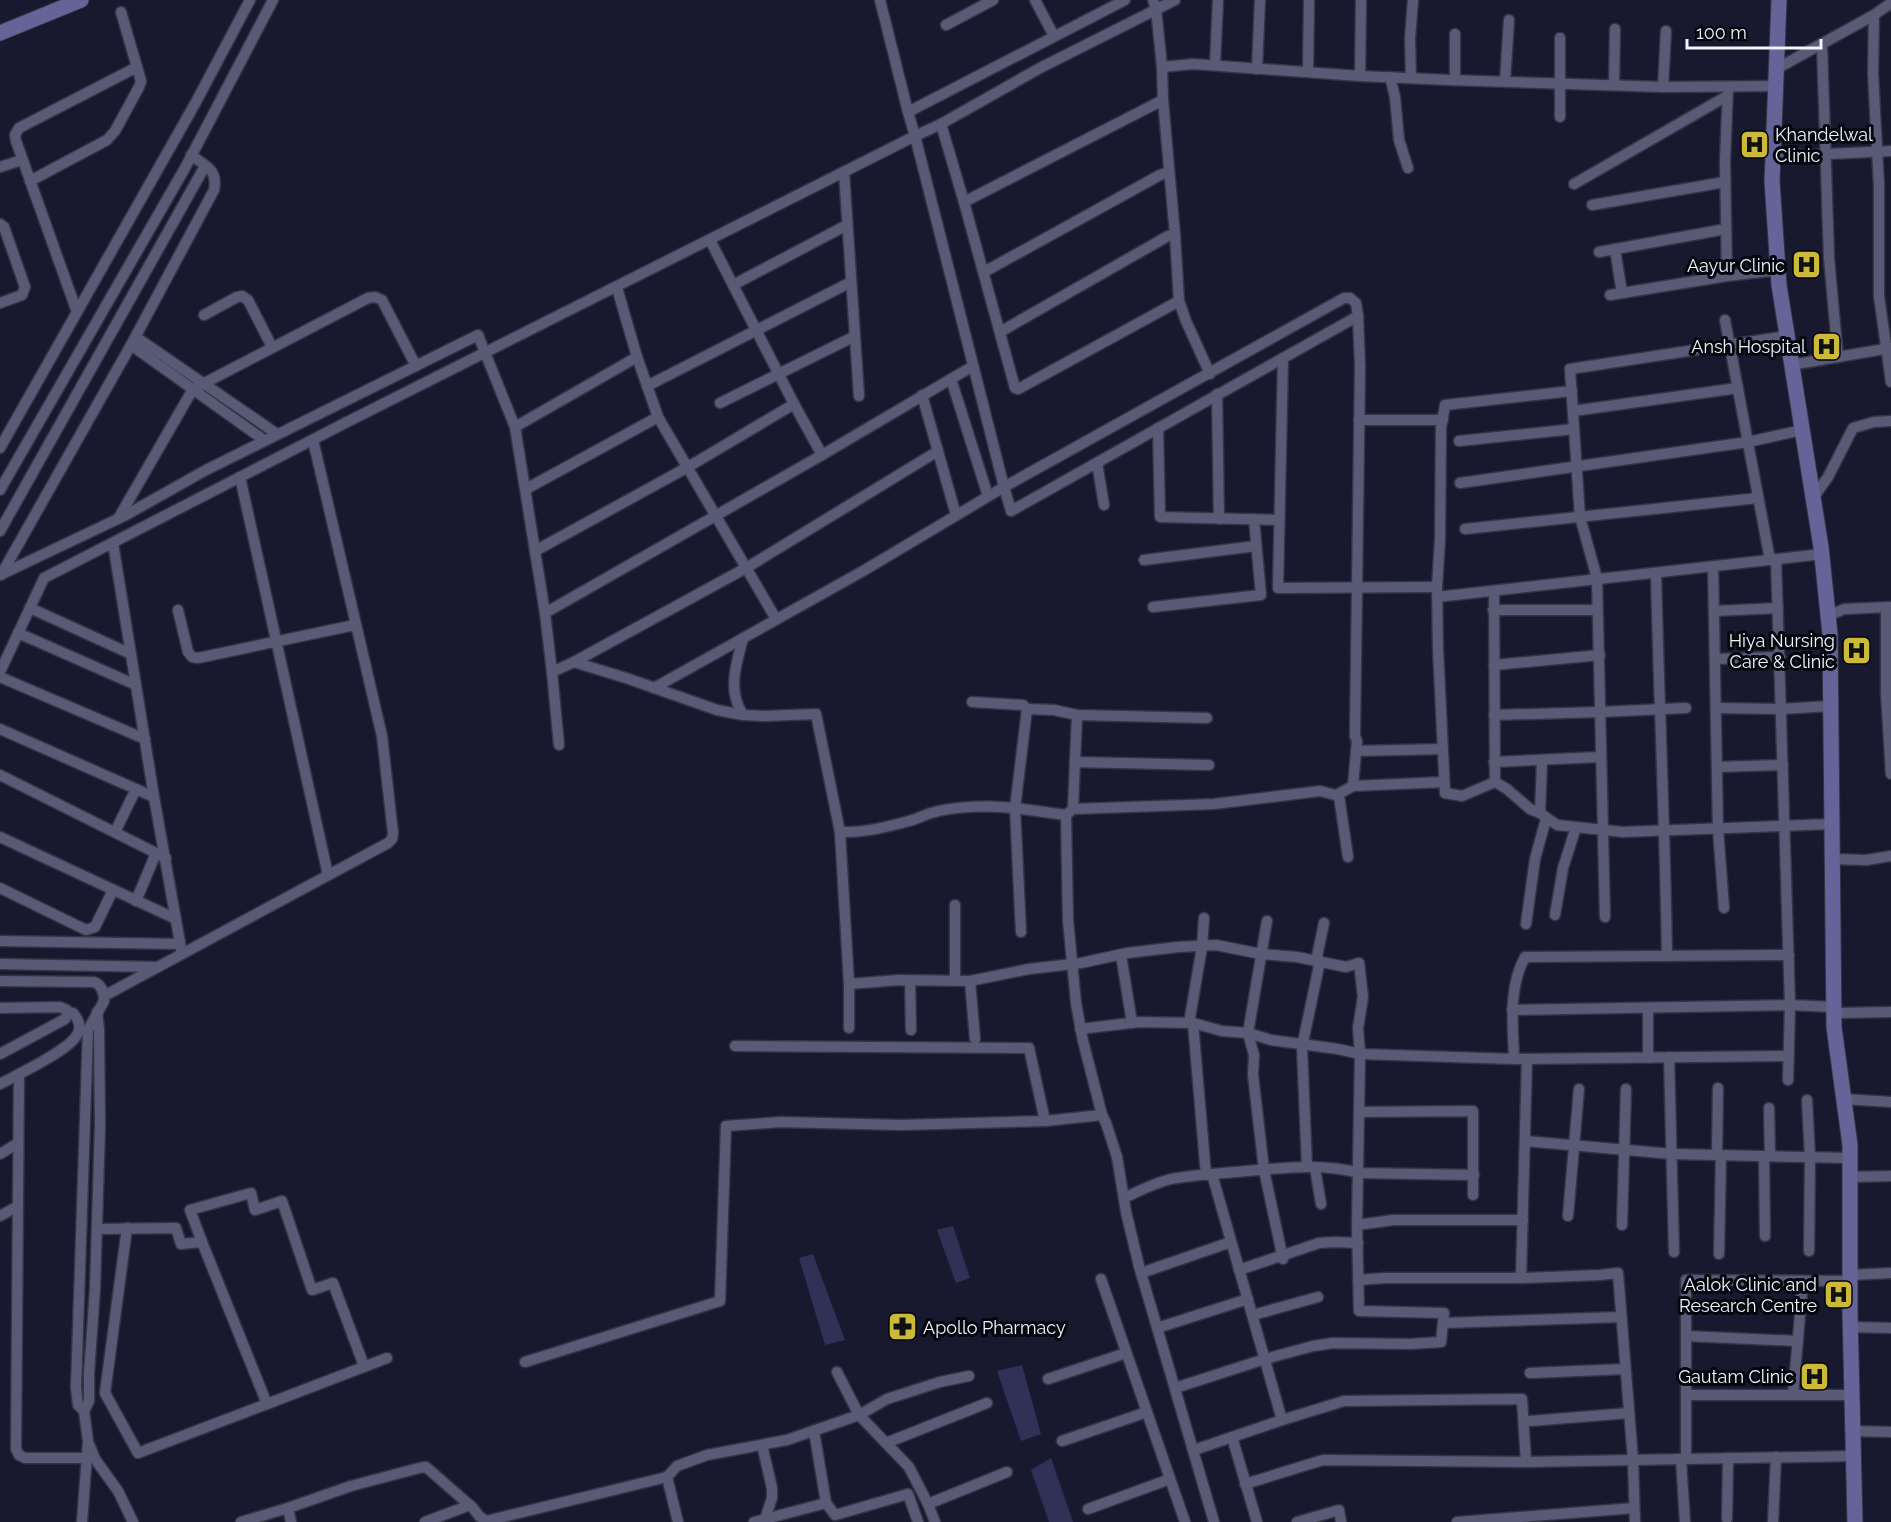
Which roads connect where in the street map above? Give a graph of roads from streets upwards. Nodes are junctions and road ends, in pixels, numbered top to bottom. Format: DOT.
graph roads {
  1 [pos="81,0"];
  2 [pos="250,0"];
  3 [pos="273,0"];
  4 [pos="880,0"];
  5 [pos="993,0"];
  6 [pos="1035,0"];
  7 [pos="1125,0"];
  8 [pos="1175,0"];
  9 [pos="1218,0"];
  10 [pos="1260,0"];
  11 [pos="1309,0"];
  12 [pos="1361,0"];
  13 [pos="1413,0"];
  14 [pos="1779,0"];
  15 [pos="1891,3"];
  16 [pos="1155,5"];
  17 [pos="121,12"];
  18 [pos="1874,15"];
  19 [pos="1509,20"];
  20 [pos="946,25"];
  21 [pos="1615,29"];
  22 [pos="1666,31"];
  23 [pos="0,33"];
  24 [pos="1455,34"];
  25 [pos="1054,36"];
  26 [pos="1560,38"];
  27 [pos="1822,45"];
  28 [pos="1215,66"];
  29 [pos="137,67"];
  30 [pos="1162,68"];
  31 [pos="1257,69"];
  32 [pos="1776,69"];
  33 [pos="1308,71"];
  34 [pos="1360,76"];
  35 [pos="1390,77"];
  36 [pos="1411,78"];
  37 [pos="1455,80"];
  38 [pos="1505,81"];
  39 [pos="1560,83"];
  40 [pos="1614,85"];
  41 [pos="1776,86"];
  42 [pos="1663,87"];
  43 [pos="1728,92"];
  44 [pos="1163,100"];
  45 [pos="908,112"];
  46 [pos="1560,117"];
  47 [pos="941,124"];
  48 [pos="915,136"];
  49 [pos="1891,151"];
  50 [pos="1877,152"];
  51 [pos="1774,153"];
  52 [pos="1826,154"];
  53 [pos="191,155"];
  54 [pos="22,160"];
  55 [pos="205,166"];
  56 [pos="0,167"];
  57 [pos="1408,168"];
  58 [pos="844,172"];
  59 [pos="1169,172"];
  60 [pos="30,180"];
  61 [pos="1725,182"];
  62 [pos="1574,184"];
  63 [pos="964,202"];
  64 [pos="1592,205"];
  65 [pos="0,224"];
  66 [pos="848,225"];
  67 [pos="1726,229"];
  68 [pos="1175,235"];
  69 [pos="710,240"];
  70 [pos="1615,249"];
  71 [pos="1599,252"];
  72 [pos="1778,270"];
  73 [pos="984,272"];
  74 [pos="1727,276"];
  75 [pos="851,282"];
  76 [pos="733,285"];
  77 [pos="617,288"];
  78 [pos="1622,293"];
  79 [pos="1610,295"];
  80 [pos="1179,301"];
  81 [pos="0,303"];
  82 [pos="77,312"];
  83 [pos="204,315"];
  84 [pos="1358,316"];
  85 [pos="1725,320"];
  86 [pos="757,330"];
  87 [pos="1000,332"];
  88 [pos="855,336"];
  89 [pos="1787,336"];
  90 [pos="134,341"];
  91 [pos="1731,344"];
  92 [pos="272,347"];
  93 [pos="1889,348"];
  94 [pos="486,353"];
  95 [pos="637,357"];
  96 [pos="1838,357"];
  97 [pos="1283,358"];
  98 [pos="1791,365"];
  99 [pos="416,366"];
  100 [pos="973,366"];
  101 [pos="779,374"];
  102 [pos="1210,374"];
  103 [pos="951,379"];
  104 [pos="1891,382"];
  105 [pos="198,386"];
  106 [pos="648,386"];
  107 [pos="1738,388"];
  108 [pos="1572,391"];
  109 [pos="1217,394"];
  110 [pos="859,396"];
  111 [pos="922,396"];
  112 [pos="720,403"];
  113 [pos="794,404"];
  114 [pos="1573,411"];
  115 [pos="658,417"];
  116 [pos="1359,420"];
  117 [pos="1443,420"];
  118 [pos="1891,420"];
  119 [pos="515,427"];
  120 [pos="1158,428"];
  121 [pos="1574,429"];
  122 [pos="1802,430"];
  123 [pos="271,437"];
  124 [pos="313,440"];
  125 [pos="1459,441"];
  126 [pos="1748,442"];
  127 [pos="0,448"];
  128 [pos="938,451"];
  129 [pos="822,455"];
  130 [pos="279,457"];
  131 [pos="1097,463"];
  132 [pos="1577,466"];
  133 [pos="688,467"];
  134 [pos="240,477"];
  135 [pos="1460,483"];
  136 [pos="1004,487"];
  137 [pos="526,489"];
  138 [pos="0,490"];
  139 [pos="988,496"];
  140 [pos="1758,498"];
  141 [pos="1813,498"];
  142 [pos="1104,505"];
  143 [pos="956,515"];
  144 [pos="716,516"];
  145 [pos="1580,517"];
  146 [pos="118,519"];
  147 [pos="1219,519"];
  148 [pos="1254,519"];
  149 [pos="1279,520"];
  150 [pos="1465,529"];
  151 [pos="0,531"];
  152 [pos="113,543"];
  153 [pos="1256,546"];
  154 [pos="535,550"];
  155 [pos="1822,554"];
  156 [pos="1144,560"];
  157 [pos="1773,560"];
  158 [pos="1713,566"];
  159 [pos="746,568"];
  160 [pos="1656,573"];
  161 [pos="0,575"];
  162 [pos="1597,578"];
  163 [pos="1358,588"];
  164 [pos="1494,591"];
  165 [pos="1437,592"];
  166 [pos="30,608"];
  167 [pos="1153,608"];
  168 [pos="1778,608"];
  169 [pos="1888,608"];
  170 [pos="178,610"];
  171 [pos="1493,610"];
  172 [pos="1597,610"];
  173 [pos="1714,610"];
  174 [pos="545,613"];
  175 [pos="1828,616"];
  176 [pos="776,619"];
  177 [pos="355,626"];
  178 [pos="18,633"];
  179 [pos="742,638"];
  180 [pos="276,642"];
  181 [pos="131,654"];
  182 [pos="1600,655"];
  183 [pos="1780,657"];
  184 [pos="1715,659"];
  185 [pos="574,662"];
  186 [pos="1494,665"];
  187 [pos="0,672"];
  188 [pos="552,672"];
  189 [pos="0,677"];
  190 [pos="136,685"];
  191 [pos="654,688"];
  192 [pos="972,702"];
  193 [pos="1830,706"];
  194 [pos="1686,708"];
  195 [pos="1716,708"];
  196 [pos="1027,709"];
  197 [pos="1660,709"];
  198 [pos="1782,709"];
  199 [pos="1600,712"];
  200 [pos="1077,715"];
  201 [pos="1494,715"];
  202 [pos="743,716"];
  203 [pos="1207,718"];
  204 [pos="0,729"];
  205 [pos="145,739"];
  206 [pos="559,745"];
  207 [pos="1442,749"];
  208 [pos="1356,751"];
  209 [pos="1600,757"];
  210 [pos="1542,761"];
  211 [pos="1075,762"];
  212 [pos="1494,762"];
  213 [pos="1209,765"];
  214 [pos="1783,765"];
  215 [pos="1717,767"];
  216 [pos="1891,774"];
  217 [pos="0,775"];
  218 [pos="1444,782"];
  219 [pos="1495,782"];
  220 [pos="1353,786"];
  221 [pos="136,789"];
  222 [pos="154,796"];
  223 [pos="1339,796"];
  224 [pos="1015,808"];
  225 [pos="1070,812"];
  226 [pos="1543,816"];
  227 [pos="1832,824"];
  228 [pos="1785,825"];
  229 [pos="1576,827"];
  230 [pos="1718,829"];
  231 [pos="1602,830"];
  232 [pos="1665,830"];
  233 [pos="115,832"];
  234 [pos="840,832"];
  235 [pos="0,837"];
  236 [pos="161,855"];
  237 [pos="1891,856"];
  238 [pos="1348,857"];
  239 [pos="1832,859"];
  240 [pos="328,876"];
  241 [pos="0,888"];
  242 [pos="113,890"];
  243 [pos="136,901"];
  244 [pos="955,905"];
  245 [pos="1724,908"];
  246 [pos="1555,915"];
  247 [pos="1605,917"];
  248 [pos="1204,918"];
  249 [pos="176,919"];
  250 [pos="1266,921"];
  251 [pos="1324,922"];
  252 [pos="1526,924"];
  253 [pos="1021,932"];
  254 [pos="0,941"];
  255 [pos="1202,947"];
  256 [pos="181,949"];
  257 [pos="1261,954"];
  258 [pos="1121,955"];
  259 [pos="1788,955"];
  260 [pos="1667,956"];
  261 [pos="1318,961"];
  262 [pos="0,964"];
  263 [pos="1071,964"];
  264 [pos="158,967"];
  265 [pos="955,980"];
  266 [pos="0,981"];
  267 [pos="910,981"];
  268 [pos="970,981"];
  269 [pos="849,984"];
  270 [pos="104,996"];
  271 [pos="1790,1005"];
  272 [pos="0,1008"];
  273 [pos="1648,1008"];
  274 [pos="1512,1010"];
  275 [pos="1834,1010"];
  276 [pos="97,1012"];
  277 [pos="1891,1012"];
  278 [pos="71,1013"];
  279 [pos="1132,1023"];
  280 [pos="1191,1023"];
  281 [pos="849,1028"];
  282 [pos="1080,1029"];
  283 [pos="911,1030"];
  284 [pos="1248,1033"];
  285 [pos="975,1039"];
  286 [pos="1302,1044"];
  287 [pos="735,1046"];
  288 [pos="0,1054"];
  289 [pos="1360,1054"];
  290 [pos="1788,1056"];
  291 [pos="1670,1057"];
  292 [pos="1648,1058"];
  293 [pos="1514,1059"];
  294 [pos="1527,1059"];
  295 [pos="19,1074"];
  296 [pos="1788,1080"];
  297 [pos="0,1084"];
  298 [pos="1718,1088"];
  299 [pos="1579,1089"];
  300 [pos="1626,1089"];
  301 [pos="1844,1099"];
  302 [pos="1807,1100"];
  303 [pos="1891,1102"];
  304 [pos="1769,1108"];
  305 [pos="1360,1112"];
  306 [pos="1101,1114"];
  307 [pos="1045,1121"];
  308 [pos="1525,1141"];
  309 [pos="18,1143"];
  310 [pos="1574,1147"];
  311 [pos="1625,1150"];
  312 [pos="0,1154"];
  313 [pos="1672,1154"];
  314 [pos="1719,1155"];
  315 [pos="1767,1156"];
  316 [pos="1810,1157"];
  317 [pos="1850,1158"];
  318 [pos="1311,1168"];
  319 [pos="1264,1170"];
  320 [pos="1359,1173"];
  321 [pos="1209,1174"];
  322 [pos="1474,1176"];
  323 [pos="1891,1176"];
  324 [pos="1850,1177"];
  325 [pos="1473,1195"];
  326 [pos="1124,1198"];
  327 [pos="1321,1204"];
  328 [pos="18,1206"];
  329 [pos="0,1216"];
  330 [pos="1568,1216"];
  331 [pos="1523,1220"];
  332 [pos="1357,1225"];
  333 [pos="1622,1225"];
  334 [pos="127,1228"];
  335 [pos="97,1229"];
  336 [pos="1765,1236"];
  337 [pos="202,1242"];
  338 [pos="1231,1242"];
  339 [pos="1358,1244"];
  340 [pos="1809,1251"];
  341 [pos="1674,1252"];
  342 [pos="1719,1254"];
  343 [pos="1282,1257"];
  344 [pos="1239,1270"];
  345 [pos="1141,1273"];
  346 [pos="1891,1274"];
  347 [pos="1521,1278"];
  348 [pos="1850,1278"];
  349 [pos="1101,1279"];
  350 [pos="1358,1280"];
  351 [pos="1803,1281"];
  352 [pos="1318,1297"];
  353 [pos="1248,1299"];
  354 [pos="1253,1316"];
  355 [pos="1621,1317"];
  356 [pos="1443,1323"];
  357 [pos="1850,1327"];
  358 [pos="1156,1328"];
  359 [pos="1891,1328"];
  360 [pos="1686,1336"];
  361 [pos="1798,1341"];
  362 [pos="1126,1353"];
  363 [pos="387,1358"];
  364 [pos="1265,1359"];
  365 [pos="525,1362"];
  366 [pos="364,1366"];
  367 [pos="1625,1369"];
  368 [pos="837,1372"];
  369 [pos="1530,1373"];
  370 [pos="969,1376"];
  371 [pos="1048,1379"];
  372 [pos="1175,1388"];
  373 [pos="1686,1395"];
  374 [pos="1793,1395"];
  375 [pos="1852,1395"];
  376 [pos="987,1403"];
  377 [pos="267,1404"];
  378 [pos="84,1411"];
  379 [pos="1147,1412"];
  380 [pos="1629,1413"];
  381 [pos="858,1415"];
  382 [pos="1282,1420"];
  383 [pos="1530,1421"];
  384 [pos="814,1431"];
  385 [pos="1852,1431"];
  386 [pos="1891,1432"];
  387 [pos="1232,1437"];
  388 [pos="88,1441"];
  389 [pos="1062,1441"];
  390 [pos="886,1443"];
  391 [pos="762,1445"];
  392 [pos="1194,1450"];
  393 [pos="1853,1456"];
  394 [pos="1776,1457"];
  395 [pos="86,1458"];
  396 [pos="1728,1458"];
  397 [pos="1684,1459"];
  398 [pos="1632,1460"];
  399 [pos="1526,1462"];
  400 [pos="1007,1472"];
  401 [pos="667,1477"];
  402 [pos="1170,1479"];
  403 [pos="917,1483"];
  404 [pos="1245,1484"];
  405 [pos="908,1494"];
  406 [pos="826,1503"];
  407 [pos="928,1504"];
  408 [pos="470,1505"];
  409 [pos="288,1508"];
  410 [pos="1634,1508"];
  411 [pos="1088,1509"];
  412 [pos="1566,1518"];
  413 [pos="765,1519"];
  414 [pos="1727,1519"];
  415 [pos="933,1520"];
  416 [pos="82,1522"];
  417 [pos="132,1522"];
  418 [pos="241,1522"];
  419 [pos="291,1522"];
  420 [pos="425,1522"];
  421 [pos="678,1522"];
  422 [pos="754,1522"];
  423 [pos="918,1522"];
  424 [pos="1185,1522"];
  425 [pos="1214,1522"];
  426 [pos="1257,1522"];
  427 [pos="1297,1522"];
  428 [pos="1341,1522"];
  429 [pos="1457,1522"];
  430 [pos="1635,1522"];
  431 [pos="1685,1522"];
  432 [pos="1773,1522"];
  433 [pos="1855,1522"];
  1 -- 23 [label="street"];
  2 -- 82 [label="street"];
  3 -- 53 [label="street"];
  4 -- 45 [label="street"];
  5 -- 20 [label="street"];
  6 -- 25 [label="street"];
  7 -- 25 [label="street"];
  8 -- 16 [label="street"];
  9 -- 28 [label="street"];
  10 -- 31 [label="street"];
  11 -- 33 [label="street"];
  12 -- 34 [label="street"];
  13 -- 36 [label="street"];
  14 -- 32 [label="street"];
  15 -- 18 [label="street"];
  16 -- 30 [label="street"];
  16 -- 47 [label="street"];
  17 -- 29 [label="street"];
  18 -- 27 [label="street"];
  18 -- 50 [label="street"];
  19 -- 38 [label="street"];
  21 -- 40 [label="street"];
  22 -- 42 [label="street"];
  24 -- 37 [label="street"];
  25 -- 45 [label="street"];
  26 -- 39 [label="street"];
  27 -- 32 [label="street"];
  27 -- 52 [label="street"];
  28 -- 30 [label="street"];
  28 -- 31 [label="street"];
  29 -- 54 [label="street"];
  29 -- 60 [label="street"];
  30 -- 44 [label="street"];
  31 -- 33 [label="street"];
  32 -- 41 [label="street"];
  33 -- 34 [label="street"];
  34 -- 35 [label="street"];
  35 -- 36 [label="street"];
  35 -- 57 [label="street"];
  36 -- 37 [label="street"];
  37 -- 38 [label="street"];
  38 -- 39 [label="street"];
  39 -- 40 [label="street"];
  39 -- 46 [label="street"];
  40 -- 42 [label="street"];
  41 -- 43 [label="street"];
  41 -- 51 [label="street"];
  42 -- 43 [label="street"];
  43 -- 61 [label="street"];
  43 -- 62 [label="street"];
  44 -- 59 [label="street"];
  44 -- 63 [label="street"];
  45 -- 48 [label="street"];
  47 -- 48 [label="street"];
  47 -- 63 [label="street"];
  48 -- 58 [label="street"];
  48 -- 100 [label="street"];
  49 -- 50 [label="street"];
  50 -- 52 [label="street"];
  50 -- 93 [label="street"];
  51 -- 52 [label="street"];
  51 -- 72 [label="street"];
  52 -- 96 [label="street"];
  53 -- 55 [label="street"];
  53 -- 138 [label="street"];
  54 -- 56 [label="street"];
  54 -- 60 [label="street"];
  55 -- 90 [label="street"];
  55 -- 151 [label="street"];
  58 -- 66 [label="street"];
  58 -- 69 [label="street"];
  59 -- 68 [label="street"];
  59 -- 73 [label="street"];
  60 -- 82 [label="street"];
  61 -- 64 [label="street"];
  61 -- 67 [label="street"];
  63 -- 73 [label="street"];
  65 -- 81 [label="street"];
  66 -- 75 [label="street"];
  66 -- 76 [label="street"];
  67 -- 70 [label="street"];
  67 -- 74 [label="street"];
  68 -- 80 [label="street"];
  68 -- 87 [label="street"];
  69 -- 76 [label="street"];
  69 -- 77 [label="street"];
  70 -- 71 [label="street"];
  70 -- 78 [label="street"];
  72 -- 74 [label="street"];
  72 -- 89 [label="street"];
  73 -- 87 [label="street"];
  74 -- 78 [label="street"];
  75 -- 86 [label="street"];
  75 -- 88 [label="street"];
  76 -- 86 [label="street"];
  77 -- 94 [label="street"];
  77 -- 95 [label="street"];
  78 -- 79 [label="street"];
  80 -- 87 [label="street"];
  80 -- 102 [label="street"];
  82 -- 127 [label="street"];
  83 -- 92 [label="street"];
  84 -- 97 [label="street"];
  84 -- 102 [label="street"];
  84 -- 116 [label="street"];
  85 -- 91 [label="street"];
  86 -- 101 [label="street"];
  86 -- 106 [label="street"];
  88 -- 101 [label="street"];
  88 -- 110 [label="street"];
  89 -- 91 [label="street"];
  89 -- 98 [label="street"];
  90 -- 105 [label="street"];
  90 -- 161 [label="street"];
  91 -- 107 [label="street"];
  91 -- 108 [label="street"];
  92 -- 99 [label="street"];
  92 -- 105 [label="street"];
  93 -- 96 [label="street"];
  93 -- 104 [label="street"];
  94 -- 99 [label="street"];
  94 -- 119 [label="street"];
  94 -- 124 [label="street"];
  95 -- 106 [label="street"];
  95 -- 119 [label="street"];
  96 -- 98 [label="street"];
  97 -- 109 [label="street"];
  97 -- 149 [label="street"];
  98 -- 122 [label="street"];
  99 -- 123 [label="street"];
  100 -- 103 [label="street"];
  100 -- 136 [label="street"];
  101 -- 112 [label="street"];
  101 -- 113 [label="street"];
  102 -- 136 [label="street"];
  103 -- 111 [label="street"];
  103 -- 139 [label="street"];
  105 -- 123 [label="street"];
  105 -- 146 [label="street"];
  106 -- 115 [label="street"];
  107 -- 114 [label="street"];
  107 -- 126 [label="street"];
  108 -- 114 [label="street"];
  108 -- 117 [label="street"];
  109 -- 120 [label="street"];
  109 -- 147 [label="street"];
  111 -- 128 [label="street"];
  111 -- 129 [label="street"];
  113 -- 129 [label="street"];
  113 -- 133 [label="street"];
  114 -- 121 [label="street"];
  115 -- 133 [label="street"];
  115 -- 137 [label="street"];
  116 -- 117 [label="street"];
  116 -- 163 [label="street"];
  117 -- 165 [label="street"];
  118 -- 141 [label="street"];
  119 -- 137 [label="street"];
  120 -- 131 [label="street"];
  120 -- 147 [label="street"];
  121 -- 125 [label="street"];
  121 -- 132 [label="street"];
  122 -- 126 [label="street"];
  122 -- 141 [label="street"];
  123 -- 130 [label="street"];
  123 -- 146 [label="street"];
  124 -- 130 [label="street"];
  124 -- 177 [label="street"];
  126 -- 132 [label="street"];
  126 -- 140 [label="street"];
  128 -- 143 [label="street"];
  128 -- 159 [label="street"];
  129 -- 144 [label="street"];
  130 -- 134 [label="street"];
  131 -- 136 [label="street"];
  131 -- 142 [label="street"];
  132 -- 135 [label="street"];
  132 -- 145 [label="street"];
  133 -- 144 [label="street"];
  133 -- 154 [label="street"];
  134 -- 152 [label="street"];
  134 -- 180 [label="street"];
  136 -- 139 [label="street"];
  137 -- 154 [label="street"];
  139 -- 143 [label="street"];
  140 -- 145 [label="street"];
  140 -- 157 [label="street"];
  141 -- 155 [label="street"];
  143 -- 176 [label="street"];
  144 -- 159 [label="street"];
  144 -- 174 [label="street"];
  145 -- 150 [label="street"];
  145 -- 162 [label="street"];
  146 -- 161 [label="street"];
  147 -- 148 [label="street"];
  148 -- 149 [label="street"];
  148 -- 153 [label="street"];
  149 -- 163 [label="street"];
  152 -- 166 [label="street"];
  152 -- 181 [label="street"];
  153 -- 156 [label="street"];
  153 -- 167 [label="street"];
  154 -- 174 [label="street"];
  155 -- 157 [label="street"];
  155 -- 175 [label="street"];
  157 -- 158 [label="street"];
  157 -- 168 [label="street"];
  158 -- 160 [label="street"];
  158 -- 173 [label="street"];
  159 -- 176 [label="street"];
  159 -- 185 [label="street"];
  160 -- 162 [label="street"];
  160 -- 197 [label="street"];
  162 -- 164 [label="street"];
  162 -- 172 [label="street"];
  163 -- 165 [label="street"];
  163 -- 208 [label="street"];
  164 -- 165 [label="street"];
  164 -- 171 [label="street"];
  165 -- 207 [label="street"];
  166 -- 178 [label="street"];
  166 -- 181 [label="street"];
  168 -- 173 [label="street"];
  168 -- 183 [label="street"];
  169 -- 175 [label="street"];
  169 -- 216 [label="street"];
  170 -- 180 [label="street"];
  171 -- 172 [label="street"];
  171 -- 186 [label="street"];
  172 -- 182 [label="street"];
  173 -- 184 [label="street"];
  174 -- 188 [label="street"];
  175 -- 193 [label="street"];
  176 -- 179 [label="street"];
  177 -- 180 [label="street"];
  177 -- 240 [label="street"];
  178 -- 187 [label="street"];
  178 -- 190 [label="street"];
  179 -- 191 [label="street"];
  179 -- 202 [label="street"];
  180 -- 240 [label="street"];
  181 -- 190 [label="street"];
  182 -- 186 [label="street"];
  182 -- 199 [label="street"];
  183 -- 184 [label="street"];
  183 -- 198 [label="street"];
  184 -- 195 [label="street"];
  185 -- 188 [label="street"];
  185 -- 191 [label="street"];
  186 -- 201 [label="street"];
  188 -- 206 [label="street"];
  189 -- 205 [label="street"];
  190 -- 205 [label="street"];
  191 -- 202 [label="street"];
  192 -- 196 [label="street"];
  193 -- 198 [label="street"];
  193 -- 227 [label="street"];
  194 -- 197 [label="street"];
  195 -- 198 [label="street"];
  195 -- 215 [label="street"];
  196 -- 200 [label="street"];
  196 -- 224 [label="street"];
  197 -- 199 [label="street"];
  197 -- 232 [label="street"];
  198 -- 214 [label="street"];
  199 -- 201 [label="street"];
  199 -- 209 [label="street"];
  200 -- 203 [label="street"];
  200 -- 211 [label="street"];
  201 -- 212 [label="street"];
  202 -- 234 [label="street"];
  204 -- 221 [label="street"];
  205 -- 222 [label="street"];
  207 -- 208 [label="street"];
  207 -- 218 [label="street"];
  208 -- 220 [label="street"];
  209 -- 210 [label="street"];
  209 -- 231 [label="street"];
  210 -- 212 [label="street"];
  210 -- 226 [label="street"];
  211 -- 213 [label="street"];
  211 -- 225 [label="street"];
  212 -- 219 [label="street"];
  214 -- 215 [label="street"];
  214 -- 228 [label="street"];
  215 -- 230 [label="street"];
  217 -- 233 [label="street"];
  218 -- 219 [label="street"];
  218 -- 220 [label="street"];
  219 -- 226 [label="street"];
  220 -- 223 [label="street"];
  221 -- 222 [label="street"];
  221 -- 233 [label="street"];
  222 -- 236 [label="street"];
  223 -- 225 [label="street"];
  223 -- 238 [label="street"];
  224 -- 225 [label="street"];
  224 -- 234 [label="street"];
  224 -- 253 [label="street"];
  225 -- 263 [label="street"];
  226 -- 229 [label="street"];
  226 -- 252 [label="street"];
  227 -- 228 [label="street"];
  227 -- 239 [label="street"];
  228 -- 230 [label="street"];
  228 -- 259 [label="street"];
  229 -- 231 [label="street"];
  229 -- 246 [label="street"];
  230 -- 232 [label="street"];
  230 -- 245 [label="street"];
  231 -- 232 [label="street"];
  231 -- 247 [label="street"];
  232 -- 260 [label="street"];
  233 -- 236 [label="street"];
  234 -- 269 [label="street"];
  235 -- 242 [label="street"];
  236 -- 243 [label="street"];
  236 -- 249 [label="street"];
  237 -- 239 [label="street"];
  239 -- 275 [label="street"];
  240 -- 256 [label="street"];
  241 -- 242 [label="street"];
  242 -- 243 [label="street"];
  243 -- 249 [label="street"];
  244 -- 265 [label="street"];
  248 -- 255 [label="street"];
  249 -- 256 [label="street"];
  250 -- 257 [label="street"];
  251 -- 261 [label="street"];
  254 -- 256 [label="street"];
  255 -- 257 [label="street"];
  255 -- 258 [label="street"];
  255 -- 280 [label="street"];
  256 -- 264 [label="street"];
  257 -- 261 [label="street"];
  257 -- 284 [label="street"];
  258 -- 263 [label="street"];
  258 -- 279 [label="street"];
  259 -- 260 [label="street"];
  259 -- 271 [label="street"];
  260 -- 274 [label="street"];
  261 -- 286 [label="street"];
  261 -- 289 [label="street"];
  262 -- 264 [label="street"];
  263 -- 268 [label="street"];
  263 -- 282 [label="street"];
  264 -- 270 [label="street"];
  265 -- 267 [label="street"];
  265 -- 268 [label="street"];
  266 -- 270 [label="street"];
  267 -- 269 [label="street"];
  267 -- 283 [label="street"];
  268 -- 285 [label="street"];
  269 -- 281 [label="street"];
  270 -- 276 [label="street"];
  271 -- 273 [label="street"];
  271 -- 275 [label="street"];
  271 -- 290 [label="street"];
  272 -- 278 [label="street"];
  273 -- 274 [label="street"];
  273 -- 292 [label="street"];
  274 -- 293 [label="street"];
  275 -- 277 [label="street"];
  275 -- 301 [label="street"];
  276 -- 278 [label="street"];
  276 -- 335 [label="street"];
  276 -- 378 [label="street"];
  278 -- 288 [label="street"];
  278 -- 295 [label="street"];
  279 -- 280 [label="street"];
  279 -- 282 [label="street"];
  280 -- 284 [label="street"];
  280 -- 321 [label="street"];
  282 -- 306 [label="street"];
  284 -- 286 [label="street"];
  284 -- 319 [label="street"];
  286 -- 289 [label="street"];
  286 -- 318 [label="street"];
  287 -- 307 [label="street"];
  289 -- 293 [label="street"];
  289 -- 305 [label="street"];
  290 -- 291 [label="street"];
  290 -- 296 [label="street"];
  291 -- 292 [label="street"];
  291 -- 313 [label="street"];
  292 -- 294 [label="street"];
  293 -- 294 [label="street"];
  294 -- 308 [label="street"];
  295 -- 297 [label="street"];
  295 -- 309 [label="street"];
  298 -- 314 [label="street"];
  299 -- 310 [label="street"];
  300 -- 311 [label="street"];
  301 -- 303 [label="street"];
  301 -- 317 [label="street"];
  302 -- 316 [label="street"];
  304 -- 315 [label="street"];
  305 -- 320 [label="street"];
  305 -- 322 [label="street"];
  306 -- 307 [label="street"];
  306 -- 326 [label="street"];
  307 -- 365 [label="street"];
  308 -- 310 [label="street"];
  308 -- 331 [label="street"];
  309 -- 312 [label="street"];
  309 -- 328 [label="street"];
  310 -- 311 [label="street"];
  310 -- 330 [label="street"];
  311 -- 313 [label="street"];
  311 -- 333 [label="street"];
  313 -- 314 [label="street"];
  313 -- 341 [label="street"];
  314 -- 315 [label="street"];
  314 -- 342 [label="street"];
  315 -- 316 [label="street"];
  315 -- 336 [label="street"];
  316 -- 317 [label="street"];
  316 -- 340 [label="street"];
  317 -- 324 [label="street"];
  318 -- 319 [label="street"];
  318 -- 320 [label="street"];
  318 -- 327 [label="street"];
  319 -- 321 [label="street"];
  319 -- 343 [label="street"];
  320 -- 322 [label="street"];
  320 -- 332 [label="street"];
  321 -- 326 [label="street"];
  321 -- 338 [label="street"];
  322 -- 325 [label="street"];
  323 -- 324 [label="street"];
  324 -- 348 [label="street"];
  326 -- 345 [label="street"];
  328 -- 329 [label="street"];
  328 -- 395 [label="street"];
  331 -- 332 [label="street"];
  331 -- 347 [label="street"];
  332 -- 339 [label="street"];
  334 -- 335 [label="street"];
  334 -- 337 [label="street"];
  334 -- 377 [label="street"];
  335 -- 378 [label="street"];
  337 -- 366 [label="street"];
  337 -- 377 [label="street"];
  338 -- 344 [label="street"];
  338 -- 345 [label="street"];
  339 -- 343 [label="street"];
  339 -- 350 [label="street"];
  343 -- 344 [label="street"];
  344 -- 353 [label="street"];
  345 -- 358 [label="street"];
  346 -- 348 [label="street"];
  347 -- 350 [label="street"];
  347 -- 355 [label="street"];
  348 -- 351 [label="street"];
  348 -- 357 [label="street"];
  349 -- 362 [label="street"];
  350 -- 356 [label="street"];
  351 -- 360 [label="street"];
  351 -- 361 [label="street"];
  352 -- 354 [label="street"];
  353 -- 354 [label="street"];
  353 -- 358 [label="street"];
  354 -- 364 [label="street"];
  355 -- 356 [label="street"];
  355 -- 367 [label="street"];
  356 -- 364 [label="street"];
  357 -- 359 [label="street"];
  357 -- 375 [label="street"];
  358 -- 372 [label="street"];
  360 -- 361 [label="street"];
  360 -- 373 [label="street"];
  361 -- 374 [label="street"];
  362 -- 371 [label="street"];
  362 -- 379 [label="street"];
  363 -- 366 [label="street"];
  364 -- 372 [label="street"];
  364 -- 382 [label="street"];
  366 -- 377 [label="street"];
  367 -- 369 [label="street"];
  367 -- 380 [label="street"];
  368 -- 381 [label="street"];
  370 -- 381 [label="street"];
  372 -- 392 [label="street"];
  373 -- 374 [label="street"];
  373 -- 397 [label="street"];
  374 -- 375 [label="street"];
  375 -- 385 [label="street"];
  376 -- 390 [label="street"];
  378 -- 388 [label="street"];
  379 -- 389 [label="street"];
  379 -- 402 [label="street"];
  380 -- 383 [label="street"];
  380 -- 398 [label="street"];
  381 -- 384 [label="street"];
  381 -- 390 [label="street"];
  382 -- 387 [label="street"];
  382 -- 399 [label="street"];
  384 -- 391 [label="street"];
  384 -- 406 [label="street"];
  385 -- 386 [label="street"];
  385 -- 393 [label="street"];
  387 -- 392 [label="street"];
  387 -- 404 [label="street"];
  388 -- 395 [label="street"];
  388 -- 417 [label="street"];
  390 -- 403 [label="street"];
  391 -- 401 [label="street"];
  391 -- 413 [label="street"];
  392 -- 425 [label="street"];
  393 -- 394 [label="street"];
  393 -- 433 [label="street"];
  394 -- 396 [label="street"];
  394 -- 432 [label="street"];
  395 -- 416 [label="street"];
  396 -- 397 [label="street"];
  396 -- 414 [label="street"];
  397 -- 398 [label="street"];
  397 -- 431 [label="street"];
  398 -- 399 [label="street"];
  398 -- 410 [label="street"];
  399 -- 404 [label="street"];
  400 -- 407 [label="street"];
  401 -- 408 [label="street"];
  401 -- 421 [label="street"];
  402 -- 411 [label="street"];
  402 -- 424 [label="street"];
  403 -- 405 [label="street"];
  403 -- 407 [label="street"];
  404 -- 426 [label="street"];
  405 -- 406 [label="street"];
  405 -- 423 [label="street"];
  406 -- 413 [label="street"];
  407 -- 415 [label="street"];
  408 -- 409 [label="street"];
  408 -- 420 [label="street"];
  409 -- 418 [label="street"];
  409 -- 419 [label="street"];
  410 -- 412 [label="street"];
  410 -- 430 [label="street"];
  412 -- 429 [label="street"];
  413 -- 422 [label="street"];
  427 -- 428 [label="street"];
}
